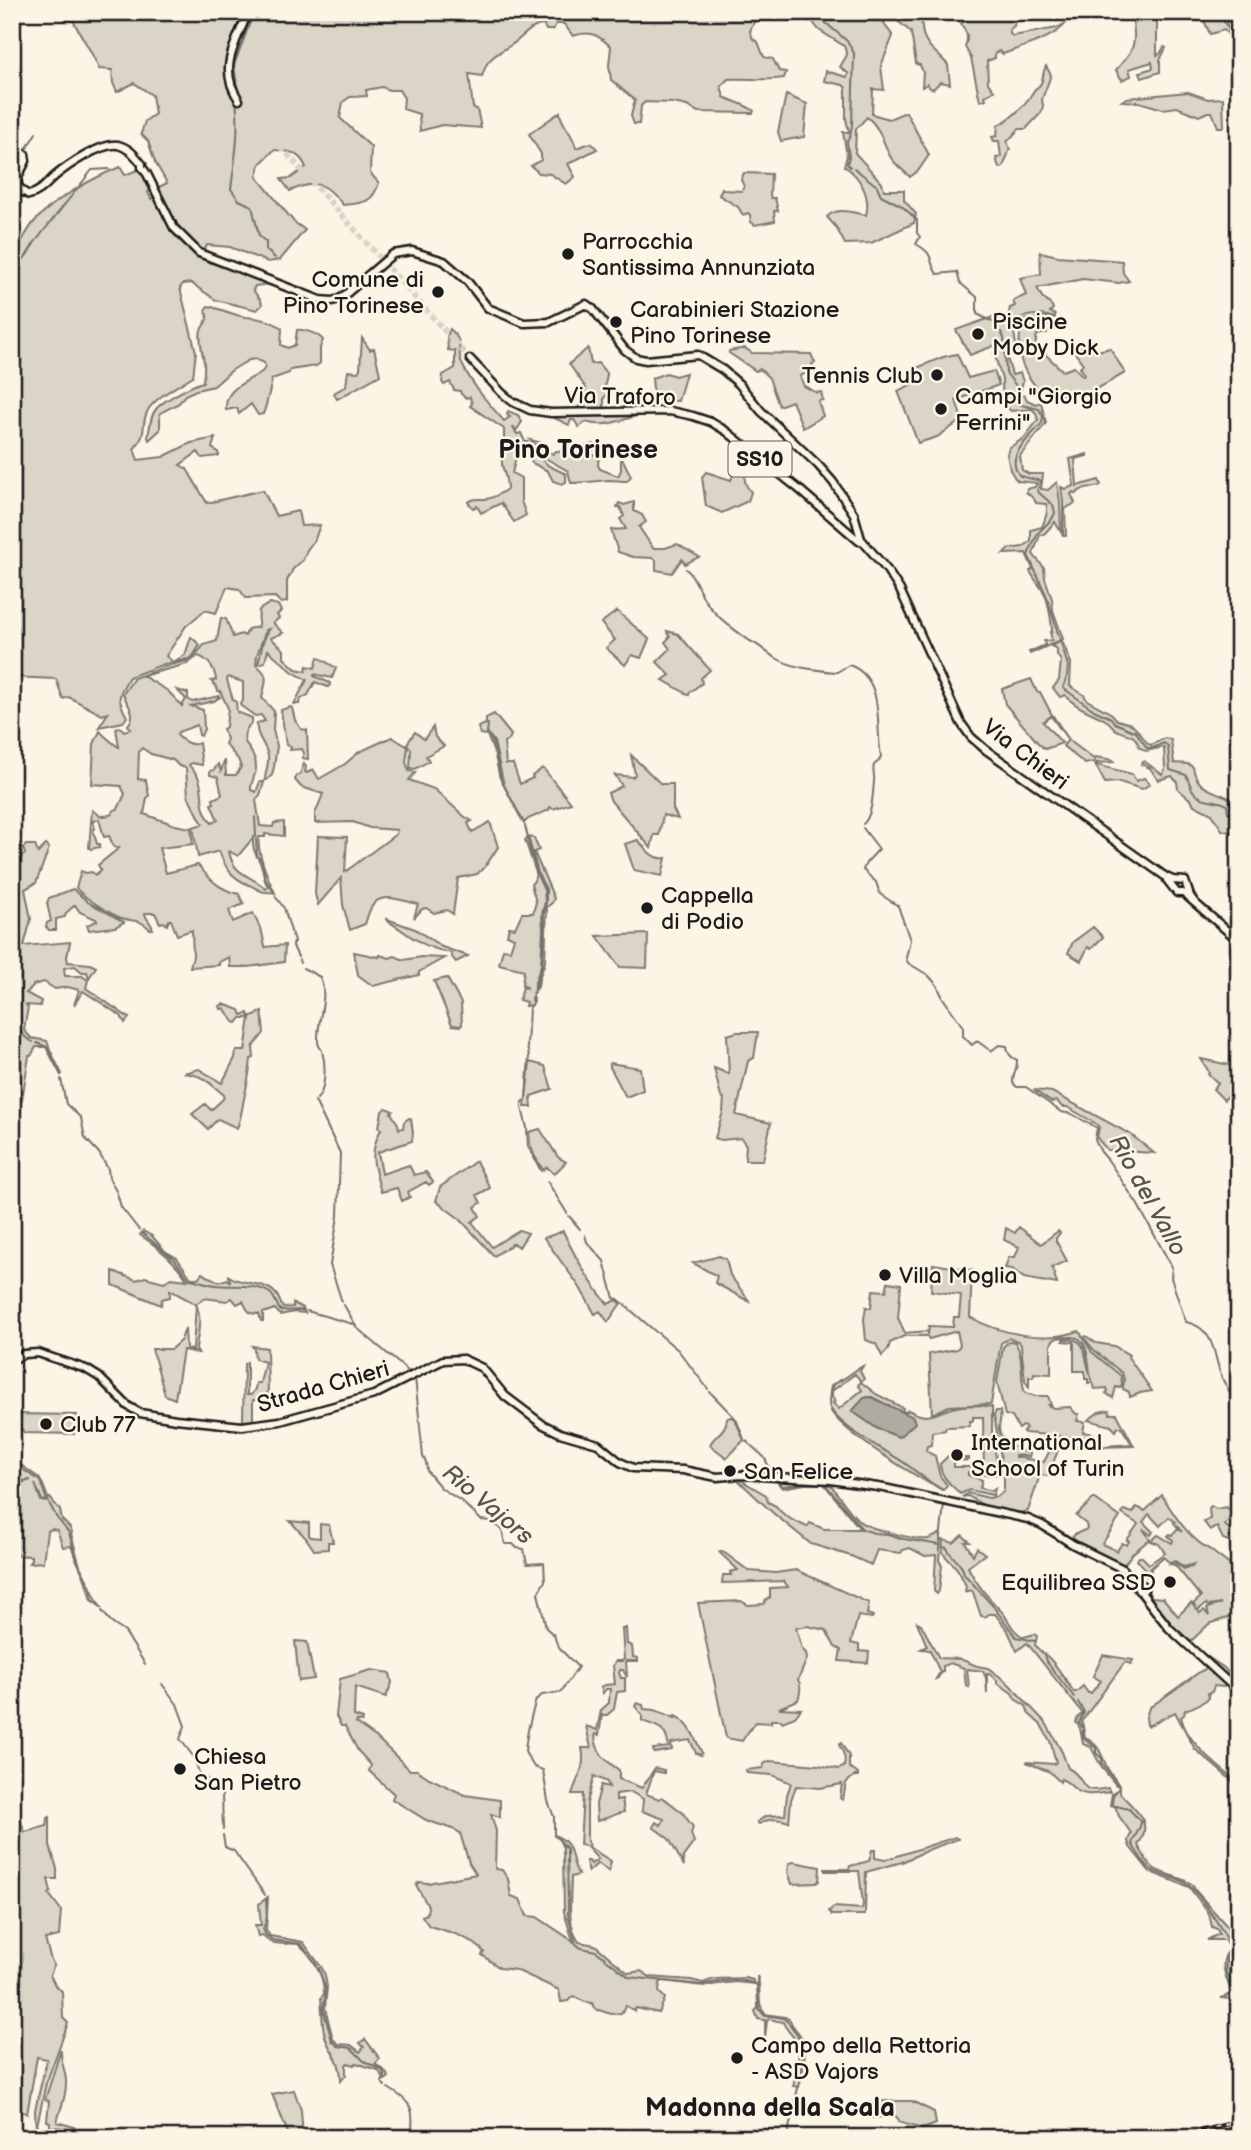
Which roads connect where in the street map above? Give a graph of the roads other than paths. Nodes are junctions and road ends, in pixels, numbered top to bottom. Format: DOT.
graph roads {
  1 [pos="248,12"];
  2 [pos="239,100"];
  3 [pos="12,148"];
  4 [pos="470,359"];
  5 [pos="853,529"];
  6 [pos="1175,884"];
  7 [pos="1185,891"];
  8 [pos="1237,941"];
  9 [pos="12,1360"];
  10 [pos="1239,1692"];
  1 -- 2 [label="main road"];
  3 -- 5 [label="main road, Via Chieri"];
  4 -- 5 [label="main road, Via Traforo / SS10"];
  5 -- 6 [label="main road, Via Chieri"];
  6 -- 7 [label="main road, Via Chieri"];
  6 -- 7 [label="main road, Via Chieri"];
  7 -- 8 [label="main road, Via Chieri"];
  9 -- 10 [label="main road, Strada Chieri"];
}
